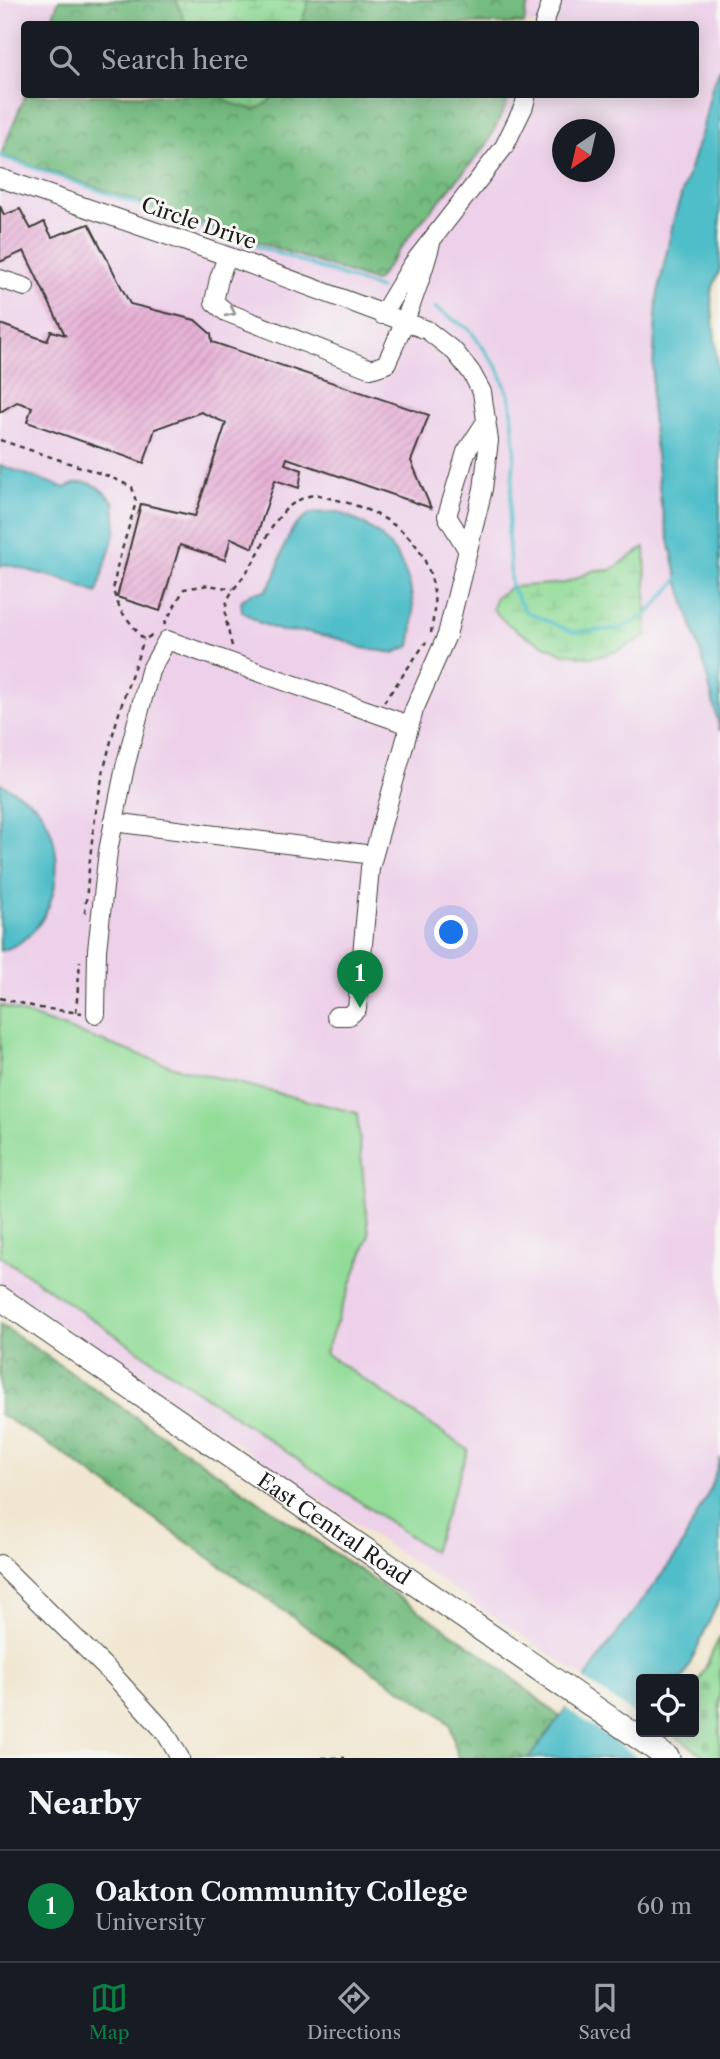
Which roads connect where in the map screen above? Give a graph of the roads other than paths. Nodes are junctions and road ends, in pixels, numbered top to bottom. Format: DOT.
graph roads {
  1 [pos="552,0"];
  2 [pos="545,21"];
  3 [pos="526,98"];
  4 [pos="0,177"];
  5 [pos="432,243"];
  6 [pos="227,256"];
  7 [pos="0,279"];
  8 [pos="25,288"];
  9 [pos="382,315"];
  10 [pos="405,323"];
  11 [pos="487,420"];
  12 [pos="467,549"];
  13 [pos="409,725"];
  14 [pos="113,822"];
  15 [pos="373,855"];
  16 [pos="96,1014"];
  17 [pos="336,1016"];
  18 [pos="0,1298"];
  19 [pos="0,1564"];
  20 [pos="660,1752"];
  21 [pos="180,1758"];
  1 -- 2 [label="street"];
  3 -- 5 [label="street"];
  4 -- 6 [label="street, Circle Drive"];
  5 -- 9 [label="street"];
  5 -- 10 [label="street"];
  6 -- 9 [label="street, Circle Drive"];
  6 -- 10 [label="street, one-way"];
  7 -- 8 [label="street"];
  9 -- 10 [label="street, Circle Drive"];
  10 -- 11 [label="street, Circle Drive"];
  11 -- 12 [label="street, Circle Drive"];
  11 -- 12 [label="street"];
  12 -- 13 [label="street, Circle Drive"];
  13 -- 14 [label="street"];
  13 -- 15 [label="street, Circle Drive"];
  14 -- 15 [label="street"];
  14 -- 16 [label="street"];
  15 -- 17 [label="street, Circle Drive"];
  18 -- 20 [label="main road, East Central Road"];
  19 -- 21 [label="street"];
}
